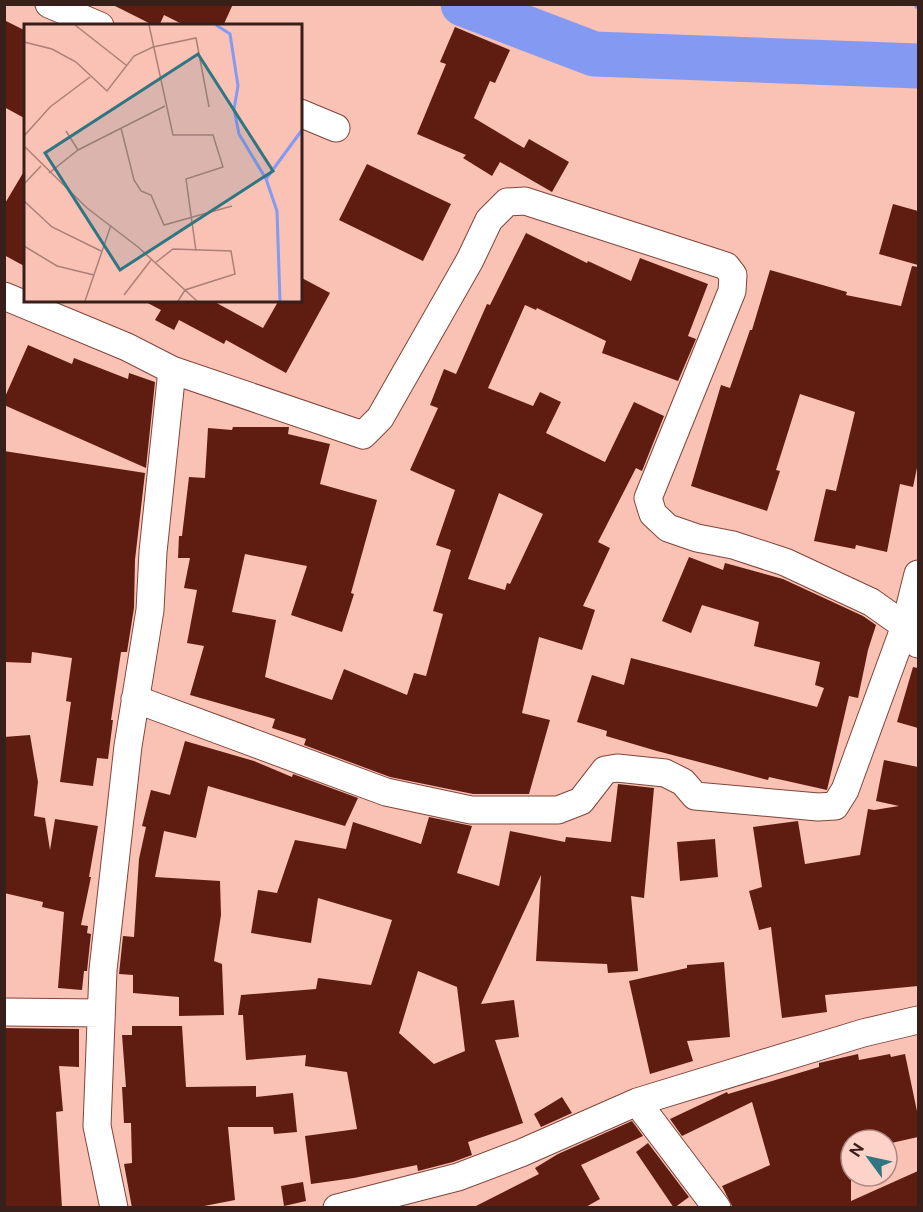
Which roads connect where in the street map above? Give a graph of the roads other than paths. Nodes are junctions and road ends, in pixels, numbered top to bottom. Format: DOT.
graph roads {
  1 [pos="49,4"];
  2 [pos="95,24"];
  3 [pos="302,114"];
  4 [pos="336,128"];
  5 [pos="4,296"];
  6 [pos="172,370"];
  7 [pos="918,574"];
  8 [pos="912,635"];
  9 [pos="135,699"];
  10 [pos="4,1012"];
  11 [pos="101,1013"];
  12 [pos="918,1020"];
  13 [pos="638,1102"];
  14 [pos="114,1208"];
  15 [pos="337,1208"];
  16 [pos="717,1208"];
  1 -- 2 [label="street"];
  3 -- 4 [label="street"];
  5 -- 6 [label="street"];
  6 -- 8 [label="street"];
  6 -- 9 [label="street"];
  7 -- 8 [label="street"];
  8 -- 9 [label="street"];
  9 -- 11 [label="street"];
  10 -- 11 [label="street"];
  11 -- 14 [label="street"];
  12 -- 13 [label="street"];
  13 -- 15 [label="street"];
  13 -- 16 [label="street"];
}
